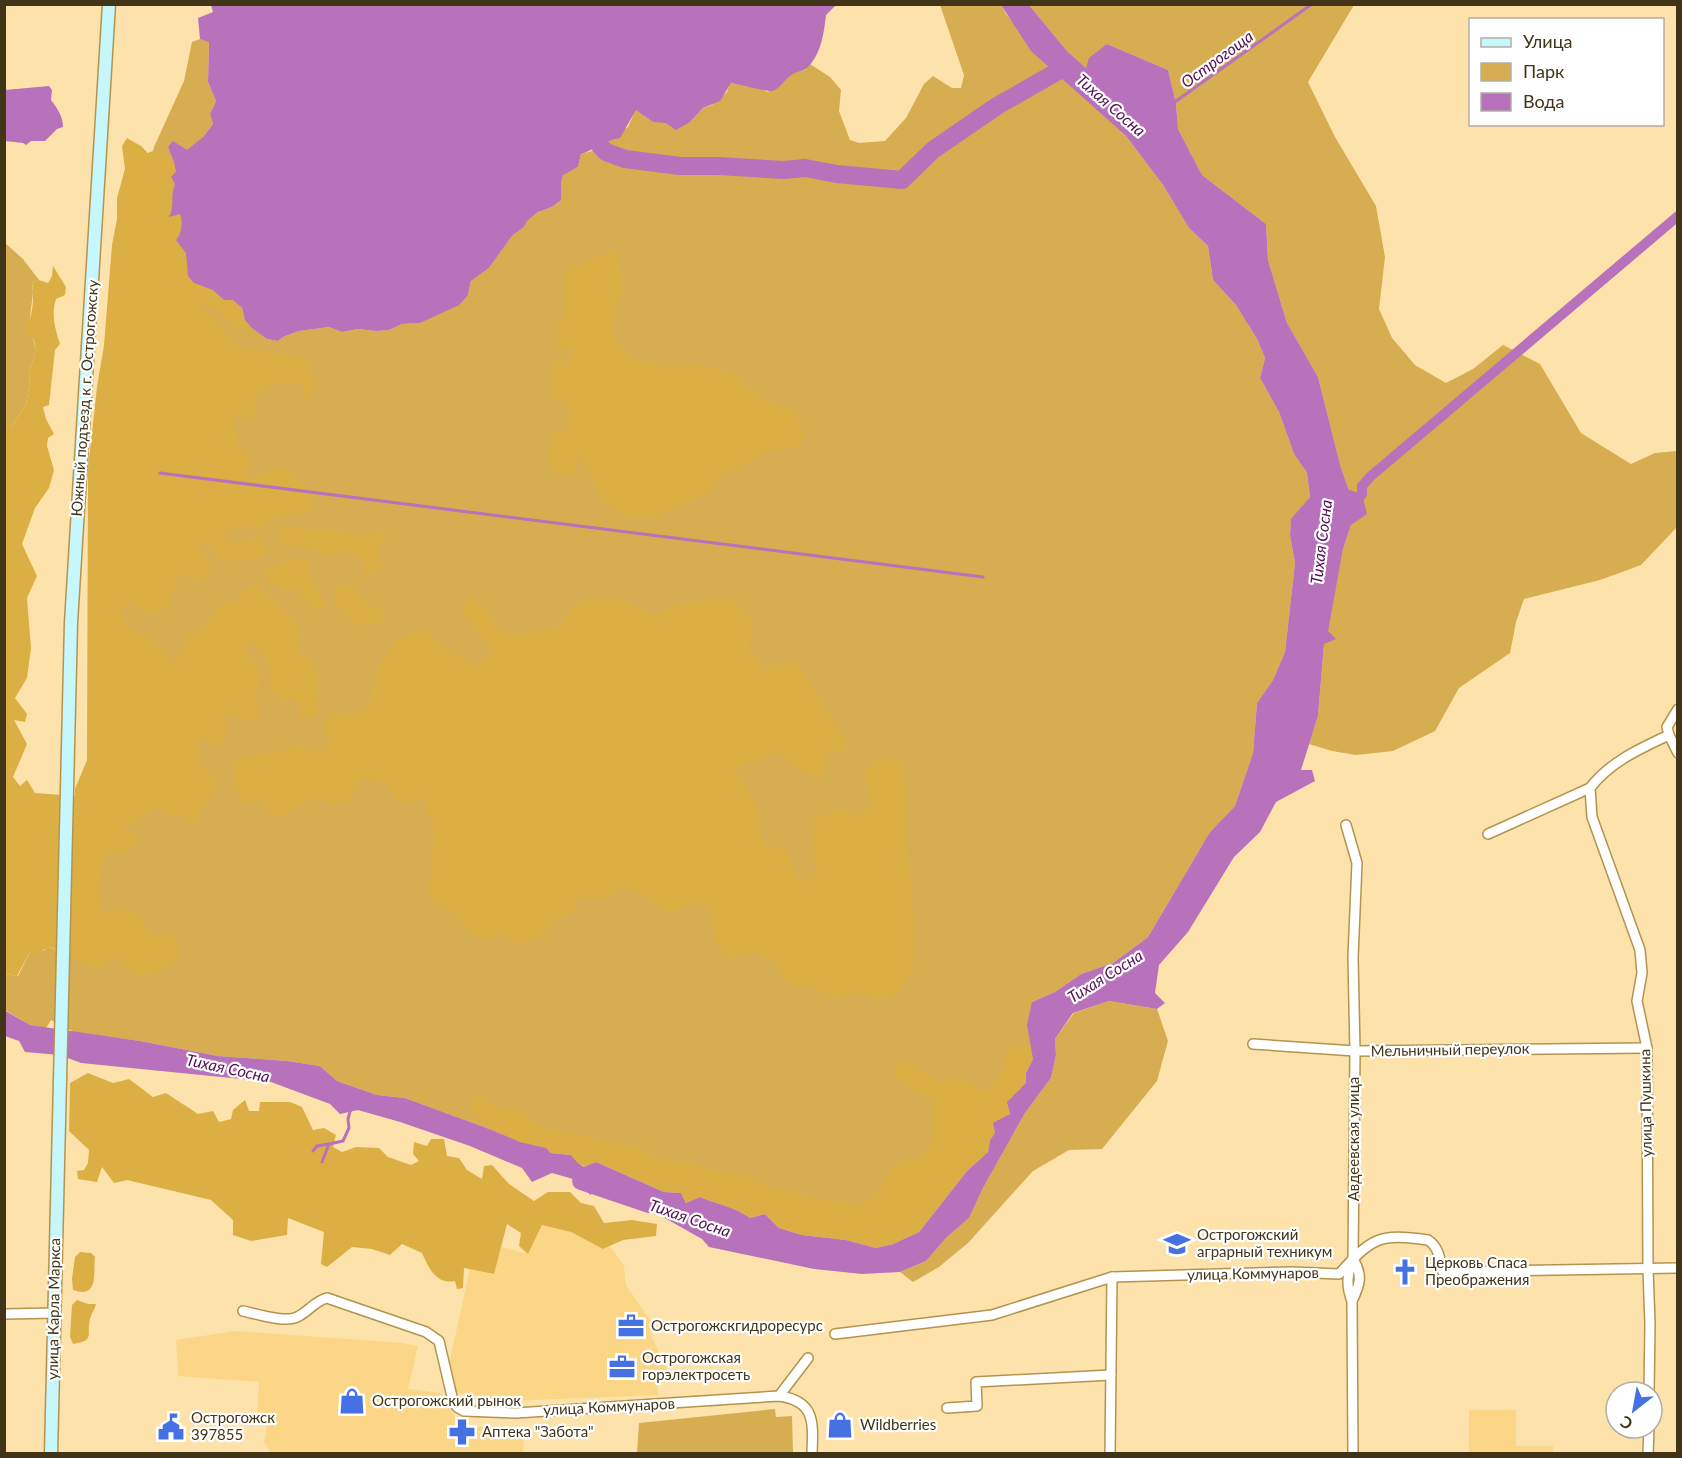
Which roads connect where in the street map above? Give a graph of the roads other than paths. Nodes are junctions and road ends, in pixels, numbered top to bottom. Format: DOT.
graph roads {
  1 [pos="109,4"];
  2 [pos="1677,709"];
  3 [pos="1669,735"];
  4 [pos="1677,753"];
  5 [pos="1590,788"];
  6 [pos="1346,825"];
  7 [pos="1488,834"];
  8 [pos="1252,1044"];
  9 [pos="1647,1048"];
  10 [pos="1355,1051"];
  11 [pos="57,1164"];
  12 [pos="1353,1259"];
  13 [pos="1677,1268"];
  14 [pos="1648,1269"];
  15 [pos="1112,1276"];
  16 [pos="243,1311"];
  17 [pos="4,1314"];
  18 [pos="55,1314"];
  19 [pos="835,1334"];
  20 [pos="808,1358"];
  21 [pos="1111,1375"];
  22 [pos="1649,1380"];
  23 [pos="779,1396"];
  24 [pos="947,1408"];
  25 [pos="51,1454"];
  26 [pos="813,1454"];
  27 [pos="1110,1454"];
  28 [pos="1353,1454"];
  1 -- 11 [label="main road, Южный подъезд к г. Острогожску"];
  2 -- 3 [label="street"];
  3 -- 4 [label="street"];
  3 -- 5 [label="street"];
  5 -- 7 [label="street"];
  5 -- 9 [label="street, улица Пушкина"];
  6 -- 10 [label="street, Авдеевская улица"];
  8 -- 10 [label="street, Мельничный переулок"];
  9 -- 10 [label="street, Мельничный переулок"];
  9 -- 14 [label="street, улица Пушкина"];
  10 -- 12 [label="street, Авдеевская улица"];
  11 -- 18 [label="main road, улица Карла Маркса"];
  12 -- 14 [label="street, улица Коммунаров"];
  12 -- 15 [label="street, улица Коммунаров"];
  12 -- 28 [label="street, Авдеевская улица"];
  13 -- 14 [label="street, улица Коммунаров"];
  14 -- 22 [label="street, улица Пушкина"];
  15 -- 19 [label="street, улица Коммунаров"];
  15 -- 21 [label="street"];
  16 -- 23 [label="street, улица Коммунаров"];
  17 -- 18 [label="street"];
  18 -- 25 [label="main road, улица Карла Маркса"];
  20 -- 23 [label="street"];
  21 -- 24 [label="street"];
  21 -- 27 [label="street"];
  23 -- 26 [label="street"];
}
